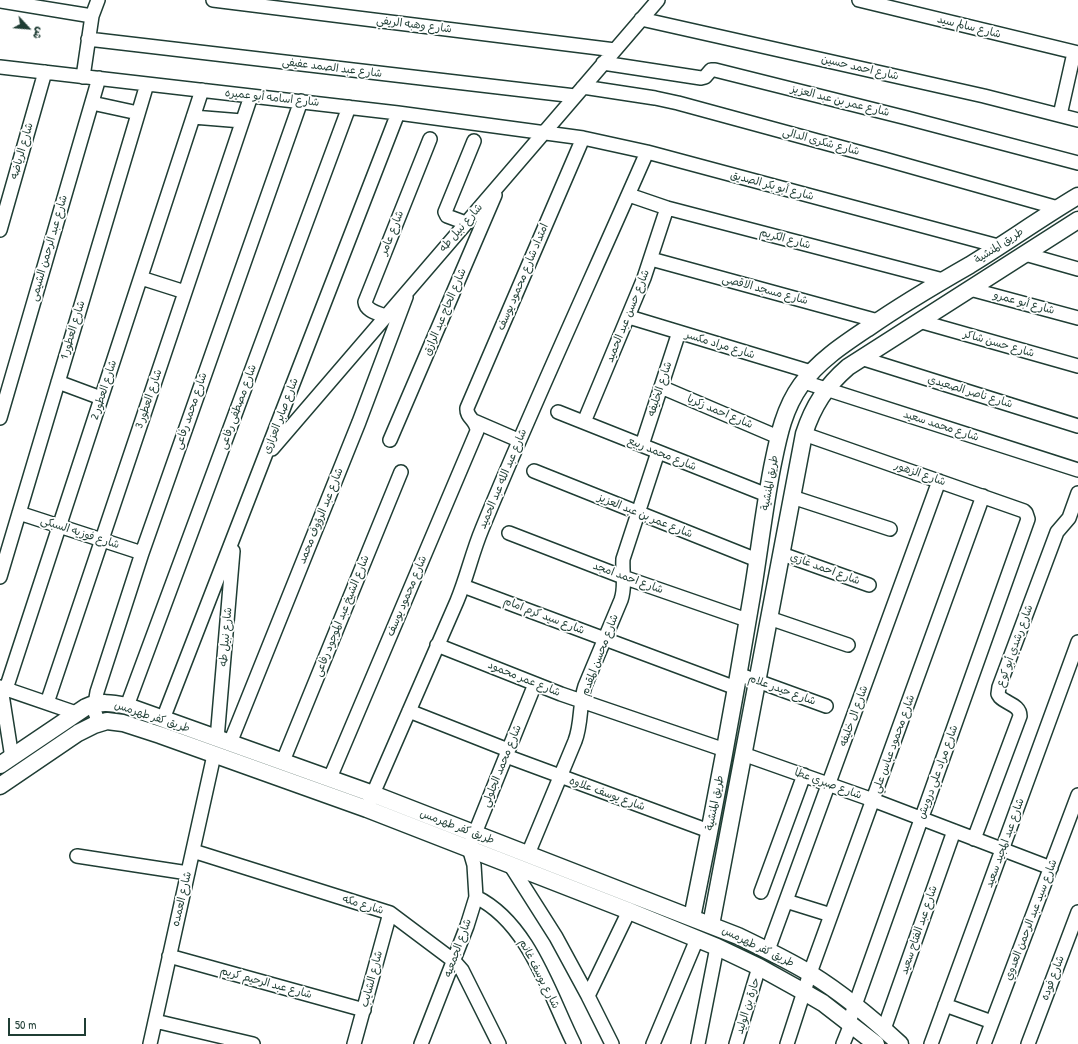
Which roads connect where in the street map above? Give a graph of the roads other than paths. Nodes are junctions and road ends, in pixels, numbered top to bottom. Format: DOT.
graph roads {
  1 [pos="98,0"];
  2 [pos="213,0"];
  3 [pos="658,0"];
  4 [pos="859,0"];
  5 [pos="0,1"];
  6 [pos="92,16"];
  7 [pos="641,19"];
  8 [pos="88,39"];
  9 [pos="615,50"];
  10 [pos="1076,53"];
  11 [pos="603,63"];
  12 [pos="0,67"];
  13 [pos="44,72"];
  14 [pos="83,77"];
  15 [pos="99,78"];
  16 [pos="147,84"];
  17 [pos="202,90"];
  18 [pos="579,91"];
  19 [pos="251,96"];
  20 [pos="300,101"];
  21 [pos="92,103"];
  22 [pos="349,107"];
  23 [pos="398,112"];
  24 [pos="138,113"];
  25 [pos="1060,115"];
  26 [pos="193,117"];
  27 [pos="1078,120"];
  28 [pos="242,121"];
  29 [pos="544,132"];
  30 [pos="583,138"];
  31 [pos="430,139"];
  32 [pos="474,141"];
  33 [pos="647,152"];
  34 [pos="1078,163"];
  35 [pos="501,183"];
  36 [pos="629,195"];
  37 [pos="1078,196"];
  38 [pos="667,208"];
  39 [pos="1058,208"];
  40 [pos="1078,220"];
  41 [pos="466,223"];
  42 [pos="0,230"];
  43 [pos="998,246"];
  44 [pos="1025,254"];
  45 [pos="651,259"];
  46 [pos="1078,268"];
  47 [pos="140,278"];
  48 [pos="943,280"];
  49 [pos="410,288"];
  50 [pos="970,289"];
  51 [pos="185,292"];
  52 [pos="385,316"];
  53 [pos="629,317"];
  54 [pos="1078,318"];
  55 [pos="878,321"];
  56 [pos="919,321"];
  57 [pos="679,332"];
  58 [pos="862,358"];
  59 [pos="1078,366"];
  60 [pos="807,377"];
  61 [pos="58,382"];
  62 [pos="661,387"];
  63 [pos="826,389"];
  64 [pos="101,398"];
  65 [pos="558,412"];
  66 [pos="0,418"];
  67 [pos="471,419"];
  68 [pos="584,422"];
  69 [pos="1078,426"];
  70 [pos="804,434"];
  71 [pos="778,436"];
  72 [pos="390,440"];
  73 [pos="518,440"];
  74 [pos="642,445"];
  75 [pos="658,452"];
  76 [pos="265,457"];
  77 [pos="1078,470"];
  78 [pos="534,471"];
  79 [pos="401,472"];
  80 [pos="939,481"];
  81 [pos="1078,493"];
  82 [pos="767,495"];
  83 [pos="983,496"];
  84 [pos="792,497"];
  85 [pos="638,513"];
  86 [pos="19,514"];
  87 [pos="1028,522"];
  88 [pos="59,526"];
  89 [pos="890,529"];
  90 [pos="509,533"];
  91 [pos="234,535"];
  92 [pos="101,540"];
  93 [pos="142,553"];
  94 [pos="782,554"];
  95 [pos="757,560"];
  96 [pos="0,577"];
  97 [pos="623,577"];
  98 [pos="869,585"];
  99 [pos="464,586"];
  100 [pos="769,618"];
  101 [pos="747,620"];
  102 [pos="605,639"];
  103 [pos="1078,642"];
  104 [pos="437,645"];
  105 [pos="848,645"];
  106 [pos="737,681"];
  107 [pos="757,682"];
  108 [pos="535,684"];
  109 [pos="2,688"];
  110 [pos="582,701"];
  111 [pos="46,703"];
  112 [pos="94,703"];
  113 [pos="127,706"];
  114 [pos="826,706"];
  115 [pos="409,711"];
  116 [pos="76,713"];
  117 [pos="163,719"];
  118 [pos="99,723"];
  119 [pos="224,741"];
  120 [pos="725,750"];
  121 [pos="507,753"];
  122 [pos="744,754"];
  123 [pos="214,755"];
  124 [pos="283,761"];
  125 [pos="6,762"];
  126 [pos="804,775"];
  127 [pos="561,776"];
  128 [pos="330,778"];
  129 [pos="829,784"];
  130 [pos="0,786"];
  131 [pos="1078,795"];
  132 [pos="873,800"];
  133 [pos="370,801"];
  134 [pos="922,819"];
  135 [pos="709,831"];
  136 [pos="954,831"];
  137 [pos="974,838"];
  138 [pos="472,841"];
  139 [pos="1002,849"];
  140 [pos="192,852"];
  141 [pos="528,854"];
  142 [pos="77,856"];
  143 [pos="510,863"];
  144 [pos="1050,868"];
  145 [pos="188,873"];
  146 [pos="761,892"];
  147 [pos="476,897"];
  148 [pos="786,901"];
  149 [pos="629,910"];
  150 [pos="1078,912"];
  151 [pos="390,913"];
  152 [pos="831,915"];
  153 [pos="692,918"];
  154 [pos="711,925"];
  155 [pos="697,939"];
  156 [pos="717,947"];
  157 [pos="768,950"];
  158 [pos="169,956"];
  159 [pos="454,961"];
  160 [pos="759,967"];
  161 [pos="810,973"];
  162 [pos="804,992"];
  163 [pos="588,996"];
  164 [pos="855,1005"];
  165 [pos="945,1005"];
  166 [pos="364,1010"];
  167 [pos="154,1021"];
  168 [pos="992,1022"];
  169 [pos="850,1023"];
  170 [pos="884,1029"];
  171 [pos="569,1041"];
  172 [pos="498,1043"];
  173 [pos="150,1044"];
  174 [pos="253,1044"];
  175 [pos="354,1044"];
  176 [pos="421,1044"];
  177 [pos="612,1044"];
  178 [pos="654,1044"];
  179 [pos="698,1044"];
  180 [pos="736,1044"];
  181 [pos="787,1044"];
  182 [pos="843,1044"];
  183 [pos="876,1044"];
  184 [pos="900,1044"];
  185 [pos="931,1044"];
  186 [pos="984,1044"];
  187 [pos="1028,1044"];
  1 -- 6 [label="street"];
  2 -- 9 [label="street, شارع وهبه الريفي"];
  3 -- 7 [label="street, شارع نبيل طه"];
  4 -- 10 [label="street, شارع سالم سيد"];
  5 -- 6 [label="street"];
  6 -- 8 [label="street"];
  7 -- 9 [label="street, شارع نبيل طه"];
  7 -- 25 [label="street, شارع احمد حسين"];
  8 -- 14 [label="street"];
  8 -- 18 [label="street, شارع عبد الصمد عفيفى"];
  9 -- 11 [label="street, شارع نبيل طه"];
  10 -- 25 [label="street"];
  11 -- 18 [label="street, شارع نبيل طه"];
  11 -- 34 [label="street, شارع عمر بن عبد العزيز"];
  12 -- 13 [label="street, شارع اسامه أبو عميره"];
  13 -- 14 [label="street, شارع اسامه أبو عميره"];
  13 -- 42 [label="street, شارع الرياضه"];
  14 -- 15 [label="street, شارع اسامه أبو عميره"];
  15 -- 16 [label="street, شارع اسامه أبو عميره"];
  15 -- 21 [label="street, شارع عبد الرحمن الشيمى"];
  16 -- 17 [label="street, شارع اسامه أبو عميره"];
  16 -- 24 [label="street, شارع العطور 1"];
  17 -- 19 [label="street, شارع اسامه أبو عميره"];
  17 -- 26 [label="street, شارع العطور 2"];
  18 -- 29 [label="street, شارع نبيل طه"];
  18 -- 39 [label="street, شارع شكرى الدالى"];
  19 -- 20 [label="street, شارع اسامه أبو عميره"];
  19 -- 28 [label="street, شارع العطور 3"];
  20 -- 22 [label="street, شارع اسامه أبو عميره"];
  20 -- 93 [label="street, شارع محمد رفاعى"];
  21 -- 24 [label="street"];
  21 -- 66 [label="street, شارع عبد الرحمن الشيمى"];
  22 -- 23 [label="street, شارع اسامه أبو عميره"];
  22 -- 113 [label="street, شارع مصطفى رفاعى"];
  23 -- 29 [label="street, شارع اسامه أبو عميره"];
  23 -- 76 [label="street, شارع صابر العزازى"];
  24 -- 61 [label="street, شارع العطور 1"];
  25 -- 27 [label="street, شارع احمد حسين"];
  26 -- 28 [label="street"];
  26 -- 47 [label="street, شارع العطور 2"];
  28 -- 51 [label="street, شارع العطور 3"];
  29 -- 30 [label="street, شارع أبو بكر الصديق"];
  29 -- 35 [label="street, شارع نبيل طه"];
  30 -- 33 [label="street, شارع أبو بكر الصديق"];
  30 -- 67 [label="street, امتداد شارع محمود يوسف"];
  31 -- 52 [label="street, شارع عامر"];
  32 -- 41 [label="street"];
  33 -- 36 [label="street, شارع عبد الله عبد الحميد"];
  33 -- 43 [label="street, شارع أبو بكر الصديق"];
  35 -- 41 [label="street, شارع نبيل طه"];
  35 -- 72 [label="street, شارع الحاج عبد الرازق"];
  36 -- 38 [label="street, شارع الكريم"];
  36 -- 73 [label="street, شارع عبد الله عبد الحميد"];
  37 -- 39 [label="street, طريق المنشية"];
  38 -- 45 [label="street, شارع حسن عبد الحميد"];
  38 -- 48 [label="street, شارع الكريم"];
  39 -- 43 [label="street, طريق المنشية"];
  40 -- 44 [label="street, طريق المنشية"];
  41 -- 49 [label="street, شارع نبيل طه"];
  43 -- 48 [label="street, طريق المنشية"];
  44 -- 46 [label="street"];
  44 -- 50 [label="street, طريق المنشية"];
  45 -- 53 [label="street, شارع حسن عبد الحميد"];
  45 -- 55 [label="street, شارع مسجد الاقصى"];
  47 -- 51 [label="street"];
  47 -- 64 [label="street, شارع العطور 2"];
  48 -- 55 [label="street, طريق المنشية"];
  49 -- 52 [label="street, شارع نبيل طه"];
  49 -- 119 [label="street, شارع عبد الرؤوف محمد"];
  50 -- 54 [label="street, شارع أبو عمرو"];
  50 -- 56 [label="street, طريق المنشية"];
  51 -- 92 [label="street, شارع العطور 3"];
  52 -- 76 [label="street, شارع نبيل طه"];
  53 -- 57 [label="street, شارع مراد مكسر"];
  53 -- 68 [label="street, شارع حسن عبد الحميد"];
  55 -- 60 [label="street, طريق المنشية"];
  56 -- 58 [label="street, طريق المنشية"];
  56 -- 59 [label="street, شارع حسن شاكر"];
  57 -- 60 [label="street, شارع مراد مكسر"];
  57 -- 62 [label="street, شارع الخليفه"];
  58 -- 63 [label="street, طريق المنشية"];
  58 -- 69 [label="street, شارع ناصر الصعيدي"];
  60 -- 63 [label="street, شارع محمد سعيد"];
  60 -- 71 [label="street, طريق المنشية"];
  61 -- 64 [label="street"];
  61 -- 86 [label="street, شارع العطور 1"];
  62 -- 71 [label="street, شارع احمد زكريا"];
  62 -- 74 [label="street, شارع الخليفه"];
  63 -- 70 [label="street, طريق المنشية"];
  63 -- 77 [label="street, شارع محمد سعيد"];
  64 -- 88 [label="street, شارع العطور 2"];
  65 -- 68 [label="street, شارع محمد ربيع"];
  67 -- 73 [label="street"];
  67 -- 128 [label="street, شارع محمود يوسف"];
  68 -- 74 [label="street, شارع محمد ربيع"];
  70 -- 80 [label="street, شارع الزهور"];
  70 -- 84 [label="street, طريق المنشية"];
  71 -- 82 [label="street, طريق المنشية"];
  73 -- 99 [label="street, شارع عبد الله عبد الحميد"];
  74 -- 75 [label="street, شارع محمد ربيع"];
  75 -- 82 [label="street, شارع محمد ربيع"];
  75 -- 85 [label="street, شارع محسن المقدم"];
  76 -- 91 [label="street, شارع صابر العزازى"];
  78 -- 85 [label="street, شارع عمر بن عبد العزيز"];
  79 -- 124 [label="street, شارع الشيخ عبد الموجود رفاعى"];
  80 -- 83 [label="street, شارع الزهور"];
  80 -- 129 [label="street, شارع ال خليفه"];
  81 -- 137 [label="street, شارع رشدي أبو كوع"];
  82 -- 95 [label="street, طريق المنشية"];
  83 -- 87 [label="street, شارع الزهور"];
  83 -- 132 [label="street, شارع محمود عباس علي"];
  84 -- 89 [label="street"];
  84 -- 94 [label="street, طريق المنشية"];
  85 -- 95 [label="street, شارع عمر بن عبد العزيز"];
  85 -- 97 [label="street, شارع محسن المقدم"];
  86 -- 88 [label="street, شارع فوزيه السبكى"];
  86 -- 96 [label="street, شارع العطور 1"];
  87 -- 134 [label="street, شارع مراد علي درويش"];
  88 -- 92 [label="street, شارع فوزيه السبكى"];
  88 -- 109 [label="street, شارع العطور 2"];
  90 -- 97 [label="street, شارع احمد امجد"];
  91 -- 117 [label="street, شارع صابر العزازى"];
  91 -- 119 [label="street, شارع نبيل طه"];
  92 -- 93 [label="street, شارع فوزيه السبكى"];
  92 -- 111 [label="street, شارع العطور 3"];
  93 -- 112 [label="street, شارع محمد رفاعى"];
  94 -- 98 [label="street, شارع احمد غازي"];
  94 -- 100 [label="street, طريق المنشية"];
  95 -- 101 [label="street, طريق المنشية"];
  97 -- 101 [label="street, شارع احمد امجد"];
  97 -- 102 [label="street, شارع محسن المقدم"];
  99 -- 102 [label="street, شارع سيد كرم امام"];
  99 -- 104 [label="street, شارع عبد الله عبد الحميد"];
  100 -- 105 [label="street"];
  100 -- 107 [label="street, طريق المنشية"];
  101 -- 106 [label="street, طريق المنشية"];
  102 -- 106 [label="street, شارع سيد كرم امام"];
  102 -- 110 [label="street, شارع محسن المقدم"];
  103 -- 139 [label="street, شارع عبد المجيد سعيد"];
  104 -- 108 [label="street, شارع عمر محمود"];
  104 -- 115 [label="street, شارع عبد الله عبد الحميد"];
  106 -- 107 [label="street, شارع حيدر علام"];
  106 -- 120 [label="street, طريق المنشية"];
  107 -- 114 [label="street, شارع حيدر علام"];
  107 -- 122 [label="street, طريق المنشية"];
  108 -- 110 [label="street, شارع عمر محمود"];
  108 -- 121 [label="street, شارع محمد الجلولي"];
  109 -- 111 [label="street"];
  109 -- 125 [label="street, شارع العطور 2"];
  110 -- 120 [label="street, شارع عمر محمود"];
  110 -- 127 [label="street, شارع محسن المقدم"];
  111 -- 116 [label="street"];
  112 -- 113 [label="street, طريق كفر طهرمس"];
  112 -- 116 [label="street"];
  112 -- 118 [label="street, شارع محمد رفاعى"];
  113 -- 117 [label="street, طريق كفر طهرمس"];
  115 -- 121 [label="street, شارع يوسف علاوه"];
  115 -- 133 [label="street, شارع عبد الله عبد الحميد"];
  116 -- 125 [label="street"];
  117 -- 119 [label="street, طريق كفر طهرمس"];
  118 -- 123 [label="street, طريق كفر طهرمس"];
  118 -- 130 [label="street, طريق كفر طهرمس"];
  119 -- 124 [label="street, طريق كفر طهرمس"];
  120 -- 135 [label="street, طريق المنشية"];
  121 -- 127 [label="street, شارع يوسف علاوه"];
  121 -- 138 [label="street, شارع محمد الجلولي"];
  122 -- 126 [label="street, شارع صبري عطا"];
  122 -- 154 [label="street, طريق المنشية"];
  123 -- 133 [label="street, طريق كفر طهرمس"];
  123 -- 140 [label="street, شارع العمده"];
  124 -- 128 [label="street, طريق كفر طهرمس"];
  126 -- 129 [label="street, شارع صبري عطا"];
  126 -- 146 [label="street"];
  127 -- 135 [label="street, شارع يوسف علاوه"];
  127 -- 141 [label="street, شارع محسن المقدم"];
  128 -- 133 [label="street, طريق كفر طهرمس"];
  129 -- 132 [label="street, شارع صبري عطا"];
  129 -- 148 [label="street, شارع ال خليفه"];
  131 -- 144 [label="street, شارع سيد عبد الرحمن العدوي"];
  132 -- 134 [label="street, شارع صبري عطا"];
  132 -- 152 [label="street, شارع محمود عباس علي"];
  133 -- 138 [label="street, طريق كفر طهرمس"];
  134 -- 136 [label="street, شارع صبري عطا"];
  134 -- 164 [label="street, شارع مراد علي درويش"];
  135 -- 153 [label="street, طريق المنشية"];
  136 -- 137 [label="street, شارع صبري عطا"];
  136 -- 170 [label="street, شارع عبد الفتاح سعيد"];
  137 -- 139 [label="street, شارع صبري عطا"];
  138 -- 141 [label="street, طريق كفر طهرمس"];
  138 -- 143 [label="street, طريق كفر طهرمس"];
  138 -- 147 [label="street, شارع الجمعيه"];
  139 -- 144 [label="street, شارع صبري عطا"];
  139 -- 165 [label="street, شارع عبد المجيد سعيد"];
  140 -- 145 [label="street, شارع العمده"];
  140 -- 151 [label="street, شارع مكه"];
  141 -- 153 [label="street, طريق كفر طهرمس"];
  142 -- 145 [label="street"];
  143 -- 149 [label="street, طريق كفر طهرمس"];
  143 -- 163 [label="street"];
  144 -- 168 [label="street, شارع سيد عبد الرحمن العدوي"];
  145 -- 158 [label="street, شارع العمده"];
  147 -- 159 [label="street, شارع الجمعيه"];
  147 -- 171 [label="street, شارع يوسف غانم"];
  148 -- 152 [label="street"];
  148 -- 157 [label="street, شارع ال خليفه"];
  149 -- 155 [label="street, طريق كفر طهرمس"];
  149 -- 163 [label="street"];
  150 -- 187 [label="street, شارع فوده"];
  151 -- 159 [label="street, شارع مكه"];
  151 -- 166 [label="street, شارع الشايب"];
  152 -- 161 [label="street, شارع محمود عباس علي"];
  153 -- 154 [label="street, طريق كفر طهرمس"];
  154 -- 157 [label="street, طريق كفر طهرمس"];
  155 -- 156 [label="street, طريق كفر طهرمس"];
  155 -- 178 [label="street"];
  156 -- 160 [label="street, طريق كفر طهرمس"];
  156 -- 179 [label="street"];
  157 -- 161 [label="street, طريق كفر طهرمس"];
  158 -- 166 [label="street, شارع عبد الرحيم كريم"];
  158 -- 167 [label="street, شارع العمده"];
  159 -- 172 [label="street, شارع مكه"];
  159 -- 176 [label="street, شارع الجمعيه"];
  160 -- 162 [label="street, طريق كفر طهرمس"];
  160 -- 180 [label="street, حارة بن الوليد"];
  161 -- 162 [label="street, شارع محمود عباس علي"];
  161 -- 164 [label="street, طريق كفر طهرمس"];
  162 -- 169 [label="street, طريق كفر طهرمس"];
  162 -- 181 [label="street, شارع محمود عباس علي"];
  163 -- 177 [label="street"];
  164 -- 169 [label="street, شارع مراد علي درويش"];
  164 -- 170 [label="street, طريق كفر طهرمس"];
  165 -- 168 [label="street"];
  165 -- 185 [label="street, شارع عبد المجيد سعيد"];
  166 -- 175 [label="street, شارع الشايب"];
  167 -- 173 [label="street, شارع العمده"];
  167 -- 174 [label="street"];
  168 -- 186 [label="street, شارع سيد عبد الرحمن العدوي"];
  169 -- 182 [label="street, شارع مراد علي درويش"];
  169 -- 183 [label="street, طريق كفر طهرمس"];
  170 -- 184 [label="street, طريق كفر طهرمس"];
}
